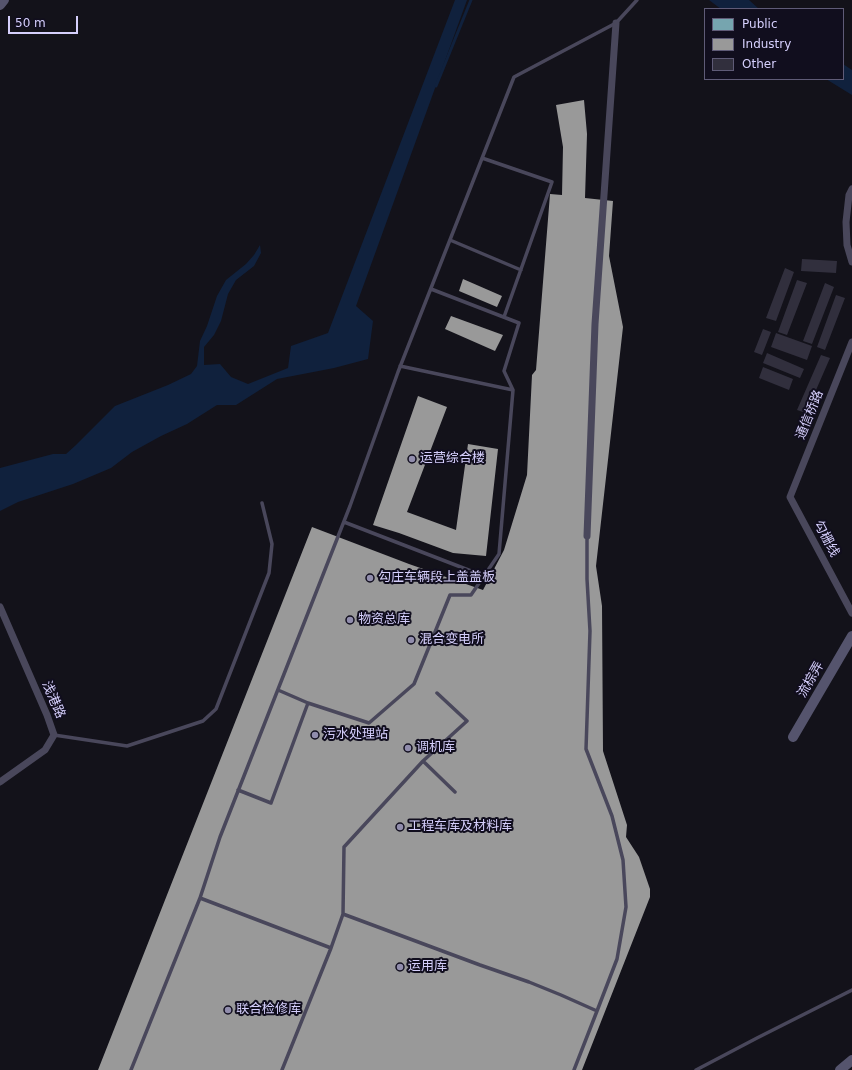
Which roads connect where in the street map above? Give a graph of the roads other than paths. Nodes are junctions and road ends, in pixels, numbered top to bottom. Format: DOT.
graph roads {
  1 [pos="4,0"];
  2 [pos="637,0"];
  3 [pos="0,6"];
  4 [pos="616,23"];
  5 [pos="482,158"];
  6 [pos="852,189"];
  7 [pos="450,240"];
  8 [pos="852,262"];
  9 [pos="521,270"];
  10 [pos="431,289"];
  11 [pos="504,317"];
  12 [pos="852,342"];
  13 [pos="400,366"];
  14 [pos="513,390"];
  15 [pos="790,497"];
  16 [pos="262,503"];
  17 [pos="344,522"];
  18 [pos="586,536"];
  19 [pos="484,576"];
  20 [pos="0,607"];
  21 [pos="852,613"];
  22 [pos="852,636"];
  23 [pos="278,690"];
  24 [pos="437,693"];
  25 [pos="308,703"];
  26 [pos="54,735"];
  27 [pos="793,737"];
  28 [pos="423,761"];
  29 [pos="0,782"];
  30 [pos="238,790"];
  31 [pos="455,792"];
  32 [pos="200,898"];
  33 [pos="343,914"];
  34 [pos="331,948"];
  35 [pos="852,990"];
  36 [pos="597,1011"];
  37 [pos="852,1060"];
  38 [pos="131,1070"];
  39 [pos="282,1070"];
  40 [pos="574,1070"];
  41 [pos="696,1070"];
  42 [pos="840,1070"];
  1 -- 3 [label="street"];
  2 -- 4 [label="lane"];
  4 -- 5 [label="lane"];
  4 -- 18 [label="street"];
  5 -- 7 [label="lane"];
  5 -- 9 [label="lane"];
  6 -- 8 [label="street"];
  7 -- 9 [label="lane"];
  7 -- 10 [label="lane"];
  9 -- 11 [label="lane"];
  10 -- 11 [label="lane"];
  10 -- 13 [label="lane"];
  11 -- 14 [label="lane"];
  12 -- 15 [label="street, 通信桥路"];
  13 -- 14 [label="lane"];
  13 -- 17 [label="lane"];
  14 -- 19 [label="lane"];
  15 -- 21 [label="street, 勾栅线"];
  16 -- 26 [label="lane"];
  17 -- 19 [label="lane"];
  17 -- 23 [label="lane"];
  18 -- 36 [label="lane"];
  19 -- 25 [label="lane"];
  20 -- 26 [label="street, 浅港路"];
  22 -- 27 [label="street, 流棕弄"];
  23 -- 25 [label="lane"];
  23 -- 30 [label="lane"];
  24 -- 28 [label="lane"];
  25 -- 30 [label="lane"];
  26 -- 29 [label="street, 浅港路"];
  28 -- 31 [label="lane"];
  28 -- 33 [label="lane"];
  30 -- 32 [label="lane"];
  32 -- 34 [label="lane"];
  32 -- 38 [label="lane"];
  33 -- 34 [label="lane"];
  33 -- 36 [label="lane"];
  34 -- 39 [label="lane"];
  35 -- 41 [label="lane"];
  36 -- 40 [label="lane"];
  37 -- 42 [label="street"];
}
